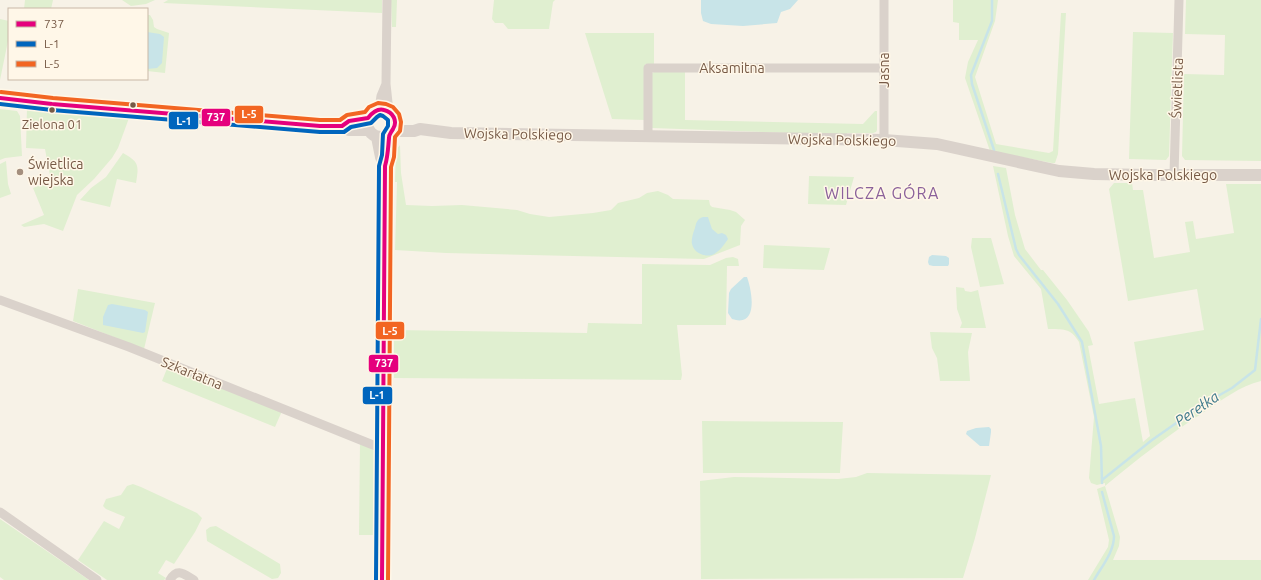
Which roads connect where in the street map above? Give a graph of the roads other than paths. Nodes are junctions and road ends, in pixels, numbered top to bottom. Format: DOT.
graph roads {
  1 [pos="387,0"];
  2 [pos="884,0"];
  3 [pos="1179,0"];
  4 [pos="884,68"];
  5 [pos="0,98"];
  6 [pos="383,124"];
  7 [pos="648,136"];
  8 [pos="884,140"];
  9 [pos="1174,175"];
  10 [pos="1261,175"];
  11 [pos="0,300"];
  12 [pos="383,449"];
  13 [pos="0,512"];
  14 [pos="97,580"];
  15 [pos="170,580"];
  16 [pos="194,580"];
  17 [pos="382,580"];
  1 -- 6 [label="street"];
  2 -- 4 [label="street, Jasna"];
  3 -- 9 [label="street, Świetlista"];
  4 -- 7 [label="street, Aksamitna"];
  4 -- 8 [label="street, Jasna"];
  5 -- 6 [label="street, Wojska Polskiego"];
  6 -- 7 [label="street, Wojska Polskiego"];
  6 -- 12 [label="street"];
  7 -- 8 [label="street, Wojska Polskiego"];
  8 -- 9 [label="street, Wojska Polskiego"];
  9 -- 10 [label="street, Wojska Polskiego"];
  11 -- 12 [label="street, Szkarłatna"];
  12 -- 17 [label="street"];
  13 -- 14 [label="street"];
  15 -- 16 [label="street"];
}
